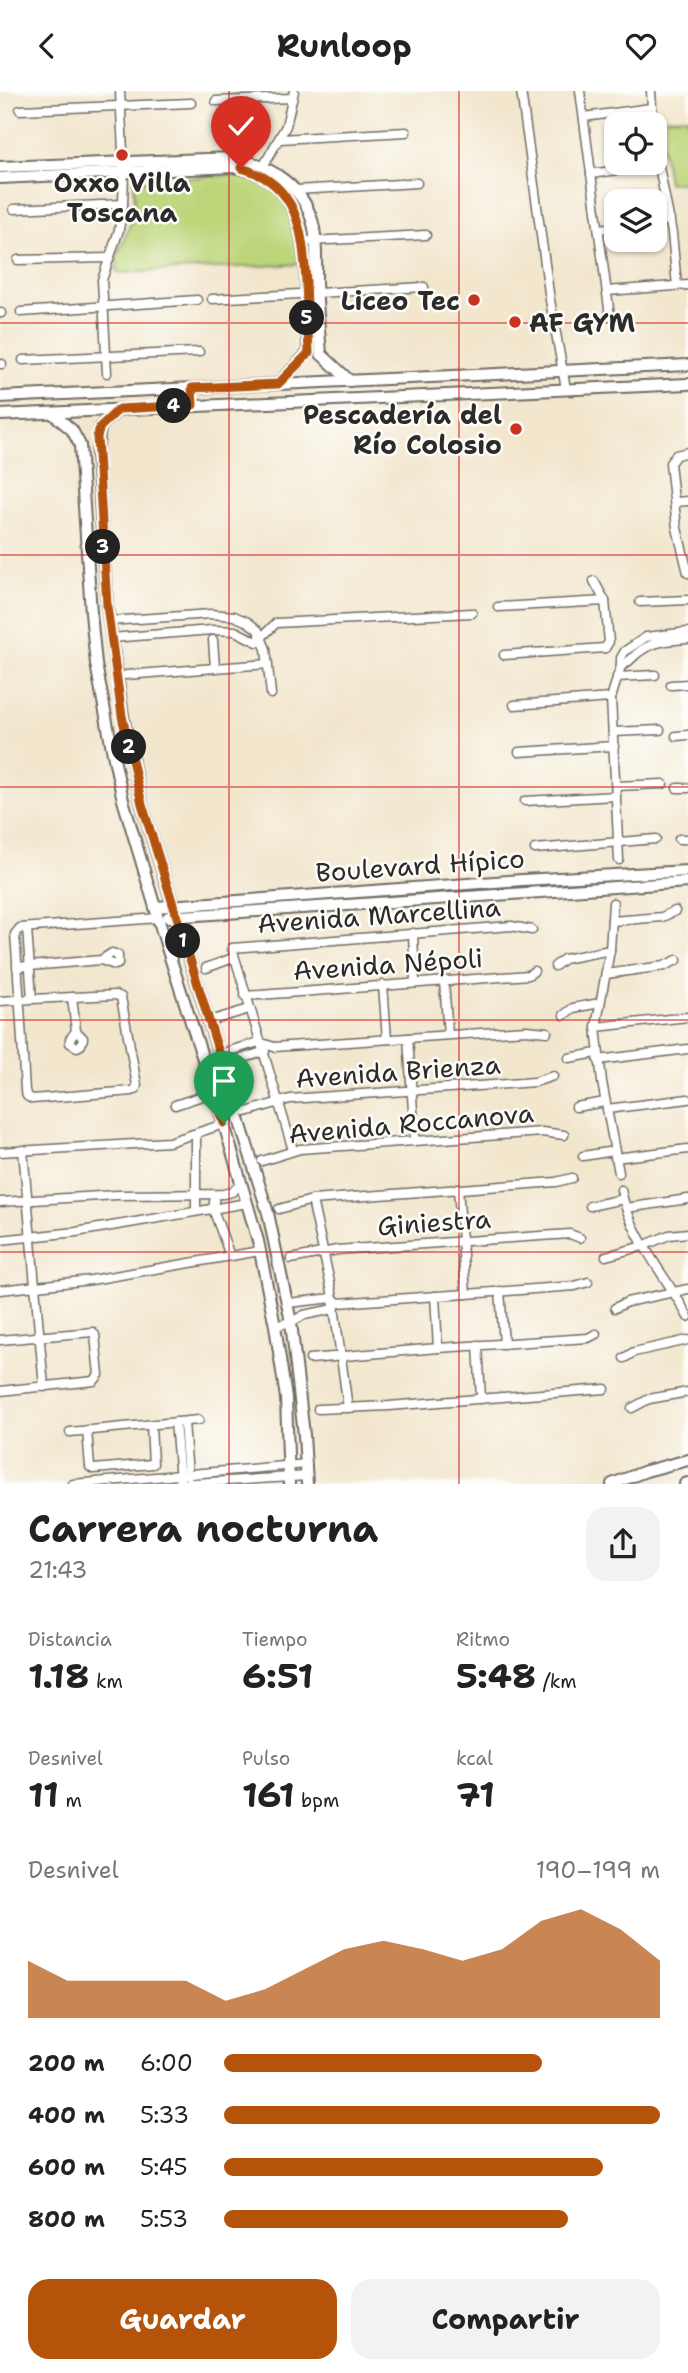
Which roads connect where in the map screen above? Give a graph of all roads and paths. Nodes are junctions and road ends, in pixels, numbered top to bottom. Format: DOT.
graph roads {
  1 [pos="120,91"];
  2 [pos="521,91"];
  3 [pos="580,91"];
  4 [pos="651,91"];
  5 [pos="293,95"];
  6 [pos="216,101"];
  7 [pos="191,103"];
  8 [pos="121,106"];
  9 [pos="651,108"];
  10 [pos="20,110"];
  11 [pos="652,112"];
  12 [pos="584,117"];
  13 [pos="406,132"];
  14 [pos="280,139"];
  15 [pos="0,167"];
  16 [pos="123,167"];
  17 [pos="261,171"];
  18 [pos="604,172"];
  19 [pos="592,174"];
  20 [pos="659,175"];
  21 [pos="0,178"];
  22 [pos="417,183"];
  23 [pos="296,190"];
  24 [pos="123,204"];
  25 [pos="13,209"];
  26 [pos="667,221"];
  27 [pos="670,221"];
  28 [pos="604,228"];
  29 [pos="599,229"];
  30 [pos="426,235"];
  31 [pos="309,241"];
  32 [pos="108,258"];
  33 [pos="18,260"];
  34 [pos="688,285"];
  35 [pos="677,286"];
  36 [pos="424,287"];
  37 [pos="607,291"];
  38 [pos="311,293"];
  39 [pos="212,299"];
  40 [pos="197,300"];
  41 [pos="103,306"];
  42 [pos="21,312"];
  43 [pos="610,316"];
  44 [pos="313,327"];
  45 [pos="199,352"];
  46 [pos="309,353"];
  47 [pos="321,353"];
  48 [pos="106,357"];
  49 [pos="23,360"];
  50 [pos="688,365"];
  51 [pos="563,369"];
  52 [pos="107,373"];
  53 [pos="350,381"];
  54 [pos="278,384"];
  55 [pos="688,384"];
  56 [pos="192,388"];
  57 [pos="566,389"];
  58 [pos="0,397"];
  59 [pos="193,405"];
  60 [pos="119,409"];
  61 [pos="52,413"];
  62 [pos="0,415"];
  63 [pos="688,453"];
  64 [pos="688,501"];
  65 [pos="675,502"];
  66 [pos="685,551"];
  67 [pos="688,573"];
  68 [pos="594,581"];
  69 [pos="688,600"];
  70 [pos="604,601"];
  71 [pos="640,602"];
  72 [pos="498,607"];
  73 [pos="472,613"];
  74 [pos="109,621"];
  75 [pos="688,632"];
  76 [pos="262,638"];
  77 [pos="111,639"];
  78 [pos="688,639"];
  79 [pos="213,640"];
  80 [pos="607,645"];
  81 [pos="504,655"];
  82 [pos="626,659"];
  83 [pos="268,664"];
  84 [pos="215,668"];
  85 [pos="126,675"];
  86 [pos="654,675"];
  87 [pos="617,677"];
  88 [pos="688,684"];
  89 [pos="671,685"];
  90 [pos="271,694"];
  91 [pos="611,698"];
  92 [pos="514,705"];
  93 [pos="660,730"];
  94 [pos="613,732"];
  95 [pos="688,735"];
  96 [pos="676,736"];
  97 [pos="614,746"];
  98 [pos="519,752"];
  99 [pos="663,783"];
  100 [pos="616,786"];
  101 [pos="677,787"];
  102 [pos="688,788"];
  103 [pos="616,796"];
  104 [pos="525,801"];
  105 [pos="656,839"];
  106 [pos="619,843"];
  107 [pos="535,849"];
  108 [pos="619,860"];
  109 [pos="688,871"];
  110 [pos="628,880"];
  111 [pos="688,882"];
  112 [pos="613,903"];
  113 [pos="174,911"];
  114 [pos="675,911"];
  115 [pos="157,912"];
  116 [pos="612,921"];
  117 [pos="27,928"];
  118 [pos="531,930"];
  119 [pos="413,933"];
  120 [pos="610,950"];
  121 [pos="232,954"];
  122 [pos="101,960"];
  123 [pos="677,960"];
  124 [pos="29,966"];
  125 [pos="555,966"];
  126 [pos="17,967"];
  127 [pos="206,968"];
  128 [pos="534,971"];
  129 [pos="606,974"];
  130 [pos="444,981"];
  131 [pos="415,983"];
  132 [pos="383,985"];
  133 [pos="245,996"];
  134 [pos="72,997"];
  135 [pos="32,999"];
  136 [pos="19,1000"];
  137 [pos="0,1001"];
  138 [pos="600,1003"];
  139 [pos="249,1009"];
  140 [pos="564,1015"];
  141 [pos="688,1017"];
  142 [pos="216,1019"];
  143 [pos="596,1027"];
  144 [pos="76,1031"];
  145 [pos="547,1032"];
  146 [pos="448,1035"];
  147 [pos="408,1038"];
  148 [pos="387,1039"];
  149 [pos="260,1042"];
  150 [pos="274,1047"];
  151 [pos="688,1049"];
  152 [pos="263,1053"];
  153 [pos="219,1054"];
  154 [pos="598,1056"];
  155 [pos="569,1058"];
  156 [pos="224,1069"];
  157 [pos="209,1074"];
  158 [pos="553,1076"];
  159 [pos="412,1089"];
  160 [pos="214,1092"];
  161 [pos="688,1099"];
  162 [pos="278,1102"];
  163 [pos="175,1105"];
  164 [pos="606,1106"];
  165 [pos="576,1107"];
  166 [pos="246,1112"];
  167 [pos="224,1123"];
  168 [pos="196,1134"];
  169 [pos="564,1135"];
  170 [pos="415,1140"];
  171 [pos="688,1149"];
  172 [pos="23,1150"];
  173 [pos="293,1150"];
  174 [pos="0,1151"];
  175 [pos="615,1155"];
  176 [pos="583,1156"];
  177 [pos="262,1161"];
  178 [pos="619,1173"];
  179 [pos="572,1178"];
  180 [pos="242,1183"];
  181 [pos="458,1188"];
  182 [pos="196,1194"];
  183 [pos="227,1194"];
  184 [pos="215,1195"];
  185 [pos="623,1199"];
  186 [pos="688,1199"];
  187 [pos="27,1200"];
  188 [pos="312,1200"];
  189 [pos="0,1202"];
  190 [pos="247,1203"];
  191 [pos="229,1206"];
  192 [pos="590,1206"];
  193 [pos="213,1209"];
  194 [pos="279,1209"];
  195 [pos="196,1211"];
  196 [pos="688,1233"];
  197 [pos="31,1237"];
  198 [pos="274,1237"];
  199 [pos="580,1238"];
  200 [pos="0,1240"];
  201 [pos="462,1241"];
  202 [pos="643,1246"];
  203 [pos="256,1247"];
  204 [pos="324,1252"];
  205 [pos="230,1256"];
  206 [pos="606,1256"];
  207 [pos="291,1259"];
  208 [pos="588,1282"];
  209 [pos="35,1287"];
  210 [pos="688,1289"];
  211 [pos="0,1290"];
  212 [pos="500,1291"];
  213 [pos="674,1291"];
  214 [pos="466,1294"];
  215 [pos="435,1296"];
  216 [pos="288,1303"];
  217 [pos="335,1303"];
  218 [pos="615,1308"];
  219 [pos="688,1317"];
  220 [pos="291,1322"];
  221 [pos="275,1326"];
  222 [pos="596,1334"];
  223 [pos="40,1337"];
  224 [pos="0,1340"];
  225 [pos="688,1340"];
  226 [pos="504,1344"];
  227 [pos="478,1345"];
  228 [pos="438,1348"];
  229 [pos="341,1356"];
  230 [pos="624,1357"];
  231 [pos="310,1359"];
  232 [pos="44,1387"];
  233 [pos="605,1389"];
  234 [pos="0,1391"];
  235 [pos="688,1392"];
  236 [pos="481,1399"];
  237 [pos="348,1408"];
  238 [pos="632,1408"];
  239 [pos="318,1409"];
  240 [pos="199,1420"];
  241 [pos="179,1422"];
  242 [pos="151,1425"];
  243 [pos="87,1430"];
  244 [pos="70,1432"];
  245 [pos="688,1460"];
  246 [pos="288,1464"];
  247 [pos="184,1473"];
  248 [pos="307,1474"];
  249 [pos="289,1480"];
  250 [pos="75,1484"];
  251 [pos="182,1484"];
  252 [pos="612,1484"];
  1 -- 8 [label="street"];
  2 -- 51 [label="street"];
  3 -- 12 [label="street"];
  4 -- 9 [label="street"];
  5 -- 6 [label="street"];
  5 -- 14 [label="street"];
  7 -- 8 [label="street"];
  8 -- 10 [label="street"];
  8 -- 16 [label="street"];
  9 -- 11 [label="street"];
  9 -- 12 [label="street"];
  12 -- 19 [label="street"];
  13 -- 14 [label="street"];
  14 -- 17 [label="street"];
  15 -- 16 [label="street"];
  16 -- 17 [label="street"];
  16 -- 21 [label="street"];
  16 -- 24 [label="street"];
  17 -- 23 [label="street"];
  17 -- 31 [label="street"];
  18 -- 19 [label="street"];
  19 -- 29 [label="street"];
  20 -- 27 [label="street"];
  22 -- 23 [label="street"];
  23 -- 31 [label="street"];
  24 -- 25 [label="street"];
  24 -- 32 [label="street"];
  26 -- 27 [label="street"];
  27 -- 35 [label="street"];
  28 -- 29 [label="street"];
  29 -- 37 [label="street"];
  30 -- 31 [label="street"];
  31 -- 38 [label="street"];
  32 -- 33 [label="street"];
  32 -- 41 [label="street"];
  34 -- 35 [label="street"];
  35 -- 37 [label="street"];
  36 -- 38 [label="street"];
  37 -- 43 [label="street"];
  38 -- 39 [label="street"];
  38 -- 44 [label="street"];
  40 -- 41 [label="street"];
  41 -- 42 [label="street"];
  41 -- 48 [label="street"];
  44 -- 46 [label="street"];
  44 -- 47 [label="street"];
  45 -- 48 [label="street"];
  46 -- 47 [label="street"];
  46 -- 54 [label="street"];
  47 -- 53 [label="street"];
  48 -- 49 [label="street"];
  48 -- 52 [label="street"];
  50 -- 51 [label="street"];
  51 -- 53 [label="street"];
  51 -- 57 [label="street"];
  53 -- 54 [label="street"];
  54 -- 56 [label="street"];
  55 -- 57 [label="street"];
  56 -- 58 [label="street"];
  56 -- 59 [label="street"];
  57 -- 59 [label="street"];
  59 -- 60 [label="street"];
  60 -- 61 [label="street"];
  60 -- 74 [label="street"];
  61 -- 62 [label="street"];
  61 -- 115 [label="street"];
  63 -- 65 [label="street"];
  64 -- 65 [label="street"];
  65 -- 66 [label="street"];
  66 -- 67 [label="street"];
  68 -- 70 [label="street"];
  69 -- 71 [label="street"];
  70 -- 72 [label="street"];
  70 -- 80 [label="street"];
  73 -- 76 [label="street"];
  74 -- 76 [label="street"];
  74 -- 77 [label="street"];
  75 -- 82 [label="street"];
  76 -- 77 [label="street"];
  76 -- 83 [label="street"];
  77 -- 113 [label="street"];
  78 -- 82 [label="street"];
  79 -- 84 [label="street"];
  80 -- 81 [label="street"];
  80 -- 82 [label="street"];
  82 -- 87 [label="street"];
  83 -- 84 [label="street"];
  83 -- 90 [label="street"];
  84 -- 85 [label="street"];
  86 -- 87 [label="street"];
  87 -- 91 [label="street"];
  88 -- 89 [label="street"];
  91 -- 92 [label="street"];
  91 -- 94 [label="street"];
  93 -- 94 [label="street"];
  94 -- 97 [label="street"];
  95 -- 96 [label="street"];
  97 -- 98 [label="street"];
  97 -- 100 [label="street"];
  99 -- 100 [label="street"];
  100 -- 103 [label="street"];
  101 -- 102 [label="street"];
  103 -- 104 [label="street"];
  103 -- 106 [label="street"];
  105 -- 106 [label="street"];
  106 -- 107 [label="street"];
  106 -- 108 [label="street"];
  109 -- 110 [label="street, Boulevard Hípico"];
  110 -- 111 [label="street, Boulevard Hípico"];
  110 -- 113 [label="street, Boulevard Hípico"];
  112 -- 116 [label="street"];
  113 -- 115 [label="street, Boulevard Hípico"];
  113 -- 153 [label="street"];
  114 -- 116 [label="street"];
  115 -- 117 [label="street"];
  115 -- 157 [label="street"];
  116 -- 120 [label="street"];
  117 -- 124 [label="street"];
  117 -- 126 [label="street"];
  118 -- 119 [label="street, Avenida Marcellina"];
  119 -- 121 [label="street, Avenida Marcellina"];
  119 -- 131 [label="street"];
  120 -- 125 [label="street"];
  120 -- 129 [label="street"];
  121 -- 127 [label="street, Avenida Marcellina"];
  121 -- 133 [label="street"];
  122 -- 124 [label="street"];
  123 -- 129 [label="street"];
  124 -- 126 [label="street"];
  124 -- 135 [label="street"];
  126 -- 136 [label="street"];
  128 -- 130 [label="street, Avenida Népoli"];
  129 -- 138 [label="street"];
  130 -- 131 [label="street, Avenida Népoli"];
  130 -- 146 [label="street"];
  131 -- 132 [label="street, Avenida Népoli"];
  132 -- 133 [label="street, Avenida Népoli"];
  132 -- 148 [label="street"];
  133 -- 139 [label="street"];
  134 -- 135 [label="street"];
  134 -- 136 [label="street"];
  134 -- 144 [label="street"];
  135 -- 136 [label="street"];
  136 -- 137 [label="street"];
  138 -- 140 [label="street"];
  138 -- 143 [label="street"];
  139 -- 142 [label="street"];
  139 -- 149 [label="street"];
  141 -- 143 [label="street"];
  143 -- 154 [label="street"];
  145 -- 146 [label="street"];
  146 -- 147 [label="street"];
  147 -- 148 [label="street"];
  147 -- 159 [label="street"];
  148 -- 150 [label="street"];
  149 -- 150 [label="street"];
  149 -- 152 [label="street"];
  149 -- 153 [label="street"];
  150 -- 152 [label="street"];
  151 -- 154 [label="street"];
  152 -- 156 [label="street"];
  152 -- 162 [label="street"];
  153 -- 156 [label="street"];
  154 -- 155 [label="street"];
  154 -- 164 [label="street"];
  156 -- 157 [label="street"];
  156 -- 198 [label="street"];
  157 -- 160 [label="street"];
  158 -- 159 [label="street, Avenida Brienza"];
  159 -- 162 [label="street, Avenida Brienza"];
  159 -- 170 [label="street"];
  160 -- 163 [label="street"];
  160 -- 167 [label="street"];
  161 -- 164 [label="street"];
  162 -- 166 [label="street, Avenida Brienza"];
  162 -- 173 [label="street"];
  164 -- 165 [label="street"];
  164 -- 175 [label="street"];
  167 -- 168 [label="street"];
  167 -- 180 [label="street"];
  168 -- 172 [label="street"];
  168 -- 182 [label="street"];
  169 -- 170 [label="street, Avenida Roccanova"];
  170 -- 173 [label="street, Avenida Roccanova"];
  171 -- 175 [label="street"];
  172 -- 174 [label="street"];
  172 -- 187 [label="street"];
  173 -- 177 [label="street, Avenida Roccanova"];
  175 -- 176 [label="street"];
  175 -- 178 [label="street"];
  179 -- 181 [label="street"];
  180 -- 183 [label="street"];
  180 -- 190 [label="street"];
  181 -- 188 [label="street"];
  181 -- 201 [label="street"];
  182 -- 184 [label="street"];
  182 -- 187 [label="street"];
  182 -- 195 [label="street"];
  183 -- 184 [label="street"];
  183 -- 191 [label="street"];
  184 -- 193 [label="street"];
  185 -- 186 [label="street"];
  185 -- 192 [label="street"];
  185 -- 202 [label="street"];
  187 -- 189 [label="street"];
  187 -- 197 [label="street"];
  188 -- 194 [label="street"];
  188 -- 204 [label="street"];
  190 -- 191 [label="street"];
  190 -- 203 [label="street"];
  191 -- 193 [label="street"];
  193 -- 195 [label="street"];
  193 -- 205 [label="street"];
  195 -- 197 [label="street"];
  196 -- 202 [label="street"];
  197 -- 200 [label="street"];
  197 -- 209 [label="street"];
  198 -- 203 [label="street"];
  198 -- 216 [label="street"];
  199 -- 201 [label="street, Giniestra"];
  201 -- 204 [label="street, Giniestra"];
  201 -- 214 [label="street"];
  202 -- 206 [label="street"];
  202 -- 213 [label="street"];
  203 -- 205 [label="street"];
  203 -- 221 [label="street"];
  204 -- 207 [label="street, Giniestra"];
  204 -- 217 [label="street"];
  205 -- 209 [label="street"];
  208 -- 212 [label="street"];
  209 -- 211 [label="street"];
  209 -- 223 [label="street"];
  210 -- 213 [label="street"];
  212 -- 214 [label="street"];
  212 -- 226 [label="street"];
  213 -- 218 [label="street"];
  213 -- 219 [label="street"];
  214 -- 215 [label="street"];
  215 -- 217 [label="street"];
  215 -- 228 [label="street"];
  216 -- 217 [label="street"];
  216 -- 220 [label="street"];
  217 -- 220 [label="street"];
  217 -- 229 [label="street"];
  220 -- 221 [label="street"];
  220 -- 248 [label="street"];
  221 -- 246 [label="street"];
  222 -- 226 [label="street"];
  223 -- 224 [label="street"];
  223 -- 232 [label="street"];
  223 -- 232 [label="street"];
  225 -- 230 [label="street"];
  226 -- 227 [label="street"];
  227 -- 228 [label="street"];
  227 -- 236 [label="street"];
  228 -- 229 [label="street"];
  229 -- 231 [label="street"];
  229 -- 237 [label="street"];
  232 -- 234 [label="street"];
  233 -- 236 [label="street"];
  235 -- 238 [label="street"];
  236 -- 237 [label="street"];
  237 -- 239 [label="street"];
  240 -- 241 [label="street"];
  241 -- 242 [label="street"];
  241 -- 247 [label="street"];
  242 -- 243 [label="street"];
  242 -- 243 [label="street"];
  243 -- 244 [label="street"];
  245 -- 252 [label="street"];
  246 -- 247 [label="street"];
  246 -- 248 [label="street"];
  246 -- 249 [label="street"];
  247 -- 250 [label="street"];
  247 -- 251 [label="street"];
  248 -- 249 [label="street"];
  249 -- 251 [label="street"];
}
